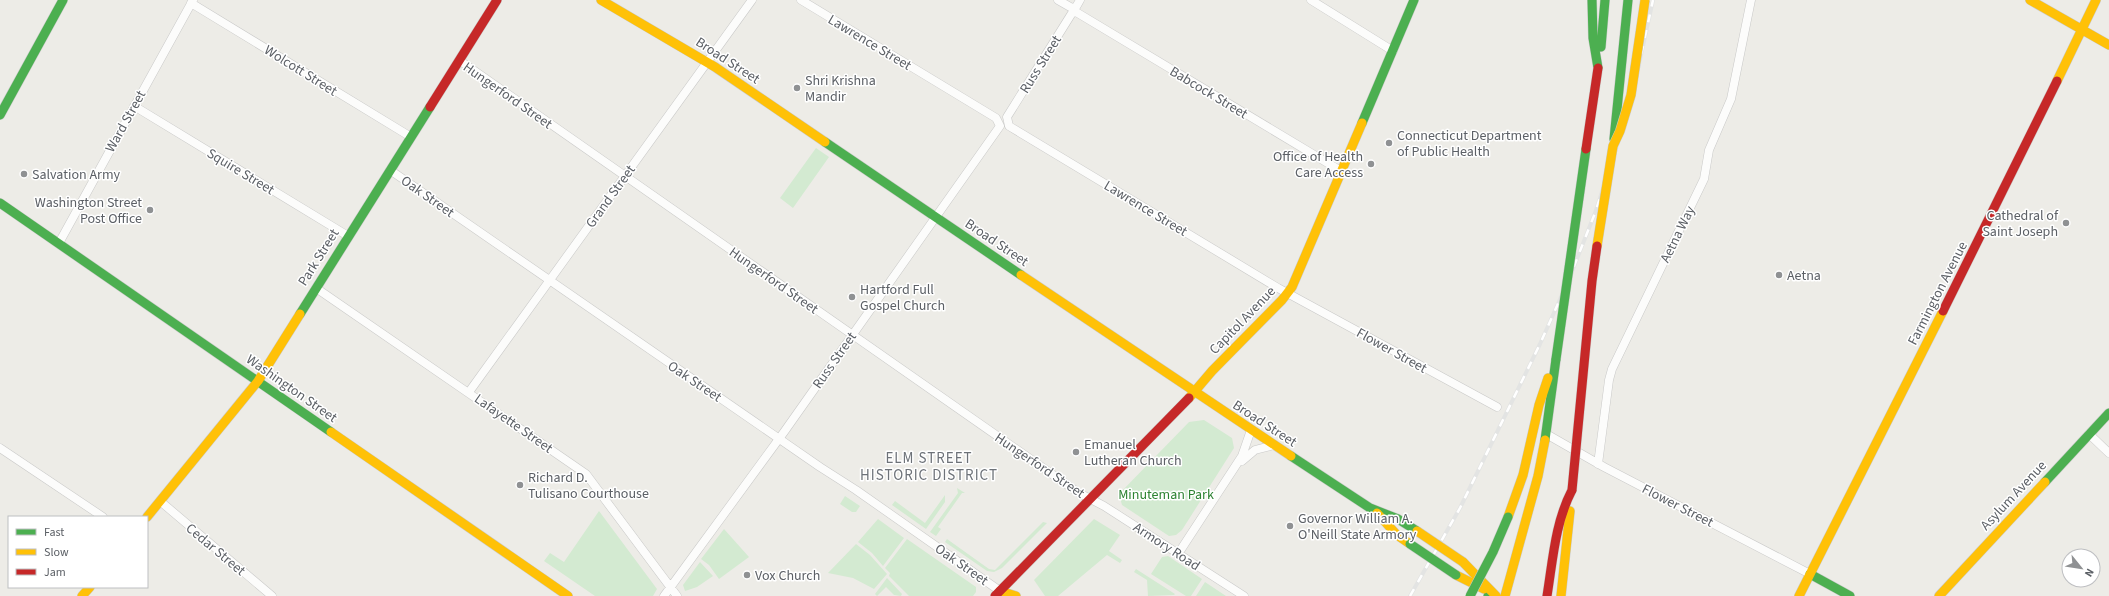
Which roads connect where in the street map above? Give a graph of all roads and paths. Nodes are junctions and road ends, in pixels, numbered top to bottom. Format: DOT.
graph roads {
  1 [pos="63,0"];
  2 [pos="497,0"];
  3 [pos="601,0"];
  4 [pos="752,0"];
  5 [pos="801,0"];
  6 [pos="1058,0"];
  7 [pos="1310,0"];
  8 [pos="1414,0"];
  9 [pos="1592,0"];
  10 [pos="1605,0"];
  11 [pos="1628,0"];
  12 [pos="1644,0"];
  13 [pos="1751,0"];
  14 [pos="2030,0"];
  15 [pos="2096,0"];
  16 [pos="192,1"];
  17 [pos="1078,6"];
  18 [pos="2081,30"];
  19 [pos="2109,45"];
  20 [pos="1392,51"];
  21 [pos="459,60"];
  22 [pos="707,62"];
  23 [pos="1598,68"];
  24 [pos="134,106"];
  25 [pos="0,115"];
  26 [pos="1008,121"];
  27 [pos="1000,122"];
  28 [pos="411,137"];
  29 [pos="1613,146"];
  30 [pos="390,170"];
  31 [pos="1341,171"];
  32 [pos="625,176"];
  33 [pos="0,203"];
  34 [pos="935,217"];
  35 [pos="348,236"];
  36 [pos="59,243"];
  37 [pos="550,280"];
  38 [pos="316,288"];
  39 [pos="1287,293"];
  40 [pos="853,335"];
  41 [pos="1556,359"];
  42 [pos="258,381"];
  43 [pos="469,392"];
  44 [pos="1193,392"];
  45 [pos="1497,407"];
  46 [pos="2109,413"];
  47 [pos="1251,430"];
  48 [pos="2089,434"];
  49 [pos="1548,435"];
  50 [pos="778,438"];
  51 [pos="1274,445"];
  52 [pos="0,448"];
  53 [pos="2109,452"];
  54 [pos="1598,464"];
  55 [pos="1235,467"];
  56 [pos="1572,490"];
  57 [pos="1089,499"];
  58 [pos="160,501"];
  59 [pos="1375,511"];
  60 [pos="102,516"];
  61 [pos="148,516"];
  62 [pos="1178,554"];
  63 [pos="1810,574"];
  64 [pos="671,587"];
  65 [pos="998,594"];
  66 [pos="1491,595"];
  67 [pos="272,596"];
  68 [pos="568,596"];
  69 [pos="664,596"];
  70 [pos="677,596"];
  71 [pos="1016,596"];
  72 [pos="1244,596"];
  73 [pos="1470,596"];
  74 [pos="1505,596"];
  75 [pos="1547,596"];
  76 [pos="1561,596"];
  77 [pos="1799,596"];
  78 [pos="1850,596"];
  79 [pos="1939,596"];
  1 -- 25 [label="main road"];
  2 -- 21 [label="main road, Park Street"];
  3 -- 22 [label="main road, Broad Street"];
  4 -- 22 [label="street, Grand Street"];
  5 -- 27 [label="street, Lawrence Street"];
  6 -- 17 [label="street, Babcock Street"];
  7 -- 20 [label="street"];
  8 -- 20 [label="main road, Capitol Avenue"];
  9 -- 23 [label="main road"];
  10 -- 23 [label="main road"];
  11 -- 29 [label="main road"];
  12 -- 29 [label="main road, bridge"];
  13 -- 54 [label="street, Aetna Way"];
  14 -- 18 [label="main road"];
  15 -- 18 [label="main road, Farmington Avenue"];
  16 -- 24 [label="street, Ward Street"];
  16 -- 28 [label="street, Wolcott Street"];
  17 -- 26 [label="street, Russ Street"];
  17 -- 31 [label="street, Babcock Street"];
  18 -- 19 [label="main road"];
  18 -- 63 [label="main road, Farmington Avenue"];
  20 -- 31 [label="main road, Capitol Avenue"];
  21 -- 28 [label="main road, Park Street"];
  21 -- 32 [label="street, Hungerford Street"];
  22 -- 32 [label="street, Grand Street"];
  22 -- 34 [label="main road, Broad Street"];
  23 -- 41 [label="main road, bridge"];
  24 -- 35 [label="street, Squire Street"];
  24 -- 36 [label="street, Ward Street"];
  26 -- 39 [label="street, Lawrence Street"];
  27 -- 34 [label="street, Russ Street"];
  28 -- 30 [label="main road, Park Street"];
  29 -- 56 [label="main road, bridge"];
  30 -- 35 [label="main road, Park Street"];
  30 -- 37 [label="street, Oak Street"];
  31 -- 39 [label="main road, Capitol Avenue"];
  32 -- 37 [label="street, Grand Street"];
  32 -- 40 [label="street, Hungerford Street"];
  33 -- 36 [label="main road, Washington Street"];
  34 -- 40 [label="street, Russ Street"];
  34 -- 44 [label="main road, Broad Street"];
  35 -- 38 [label="main road, Park Street"];
  36 -- 42 [label="main road, Washington Street"];
  37 -- 43 [label="street, Grand Street"];
  37 -- 50 [label="street, Oak Street"];
  38 -- 42 [label="main road, Park Street"];
  38 -- 43 [label="street, Lafayette Street"];
  39 -- 44 [label="main road, Capitol Avenue"];
  39 -- 45 [label="street, Flower Street"];
  40 -- 50 [label="street, Russ Street"];
  40 -- 57 [label="street, Hungerford Street"];
  41 -- 73 [label="main road, bridge"];
  41 -- 74 [label="main road"];
  42 -- 58 [label="main road, Park Street"];
  42 -- 68 [label="main road, Washington Street"];
  43 -- 64 [label="street, Lafayette Street"];
  44 -- 47 [label="main road, Broad Street"];
  44 -- 57 [label="main road, Capitol Avenue"];
  46 -- 48 [label="main road, Asylum Avenue"];
  47 -- 51 [label="main road, Broad Street"];
  47 -- 55 [label="street"];
  48 -- 53 [label="street"];
  48 -- 79 [label="main road, Asylum Avenue"];
  49 -- 54 [label="street, Flower Street"];
  50 -- 64 [label="street, Russ Street"];
  50 -- 65 [label="street, Oak Street"];
  51 -- 55 [label="street"];
  51 -- 59 [label="main road, Broad Street"];
  52 -- 60 [label="street"];
  54 -- 63 [label="street, Flower Street"];
  55 -- 62 [label="street"];
  56 -- 75 [label="main road"];
  56 -- 76 [label="main road"];
  57 -- 62 [label="street, Armory Road"];
  57 -- 65 [label="main road, Capitol Avenue"];
  58 -- 61 [label="main road, Park Street"];
  58 -- 67 [label="street, Cedar Street"];
  59 -- 66 [label="main road, Broad Street, bridge"];
  59 -- 66 [label="main road, Broad Street, bridge"];
  62 -- 72 [label="street, Armory Road"];
  63 -- 77 [label="main road, Farmington Avenue"];
  63 -- 78 [label="main road"];
  64 -- 69 [label="street, Russ Street"];
  64 -- 70 [label="street, Lafayette Street"];
  65 -- 71 [label="main road"];
}
